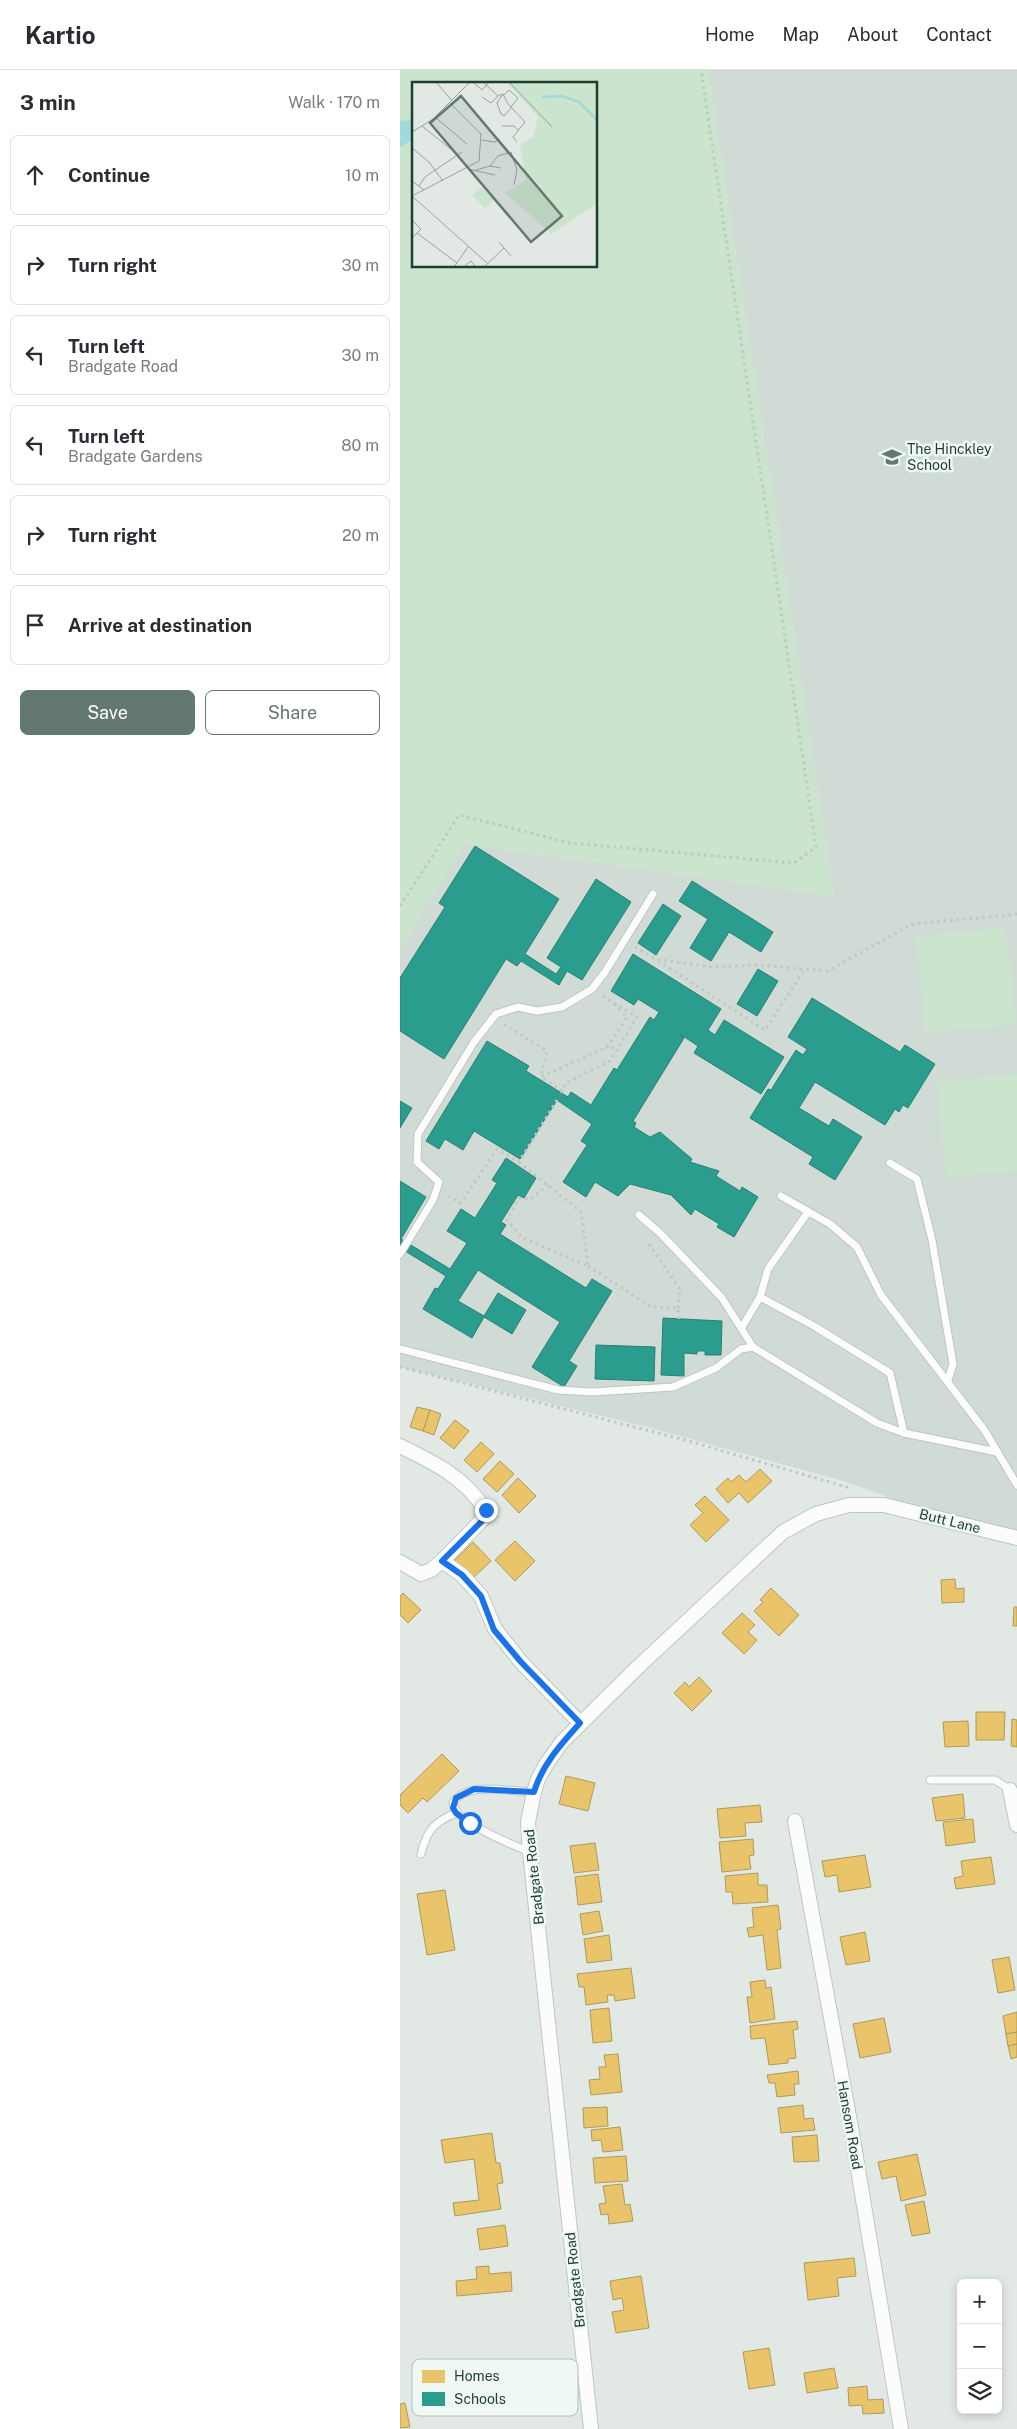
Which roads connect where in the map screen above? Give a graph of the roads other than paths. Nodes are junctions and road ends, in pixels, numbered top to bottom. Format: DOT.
graph roads {
  1 [pos="653,894"];
  2 [pos="890,1163"];
  3 [pos="781,1196"];
  4 [pos="808,1212"];
  5 [pos="639,1215"];
  6 [pos="400,1254"];
  7 [pos="760,1297"];
  8 [pos="742,1327"];
  9 [pos="753,1347"];
  10 [pos="400,1349"];
  11 [pos="948,1380"];
  12 [pos="904,1433"];
  13 [pos="400,1446"];
  14 [pos="997,1452"];
  15 [pos="1017,1485"];
  16 [pos="884,1505"];
  17 [pos="1017,1538"];
  18 [pos="442,1561"];
  19 [pos="400,1562"];
  20 [pos="580,1723"];
  21 [pos="930,1780"];
  22 [pos="1014,1791"];
  23 [pos="534,1792"];
  24 [pos="456,1813"];
  25 [pos="795,1821"];
  26 [pos="1017,1825"];
  27 [pos="530,1852"];
  28 [pos="421,1854"];
  29 [pos="591,2429"];
  30 [pos="901,2429"];
  1 -- 6 [label="lane"];
  2 -- 11 [label="lane"];
  3 -- 4 [label="lane"];
  4 -- 7 [label="lane"];
  4 -- 11 [label="lane"];
  5 -- 8 [label="lane"];
  7 -- 8 [label="lane"];
  7 -- 12 [label="lane"];
  8 -- 9 [label="lane"];
  9 -- 10 [label="lane"];
  9 -- 12 [label="lane"];
  11 -- 14 [label="lane"];
  12 -- 14 [label="lane"];
  13 -- 18 [label="street"];
  14 -- 15 [label="lane"];
  16 -- 17 [label="street, Butt Lane"];
  16 -- 20 [label="street, Bradgate Road"];
  18 -- 19 [label="street"];
  18 -- 20 [label="street"];
  20 -- 23 [label="street, Bradgate Road"];
  21 -- 22 [label="lane"];
  22 -- 26 [label="street"];
  23 -- 24 [label="lane"];
  23 -- 27 [label="street, Bradgate Road"];
  24 -- 27 [label="lane"];
  24 -- 28 [label="lane"];
  25 -- 30 [label="street, Hansom Road"];
  27 -- 29 [label="street, Bradgate Road"];
}
